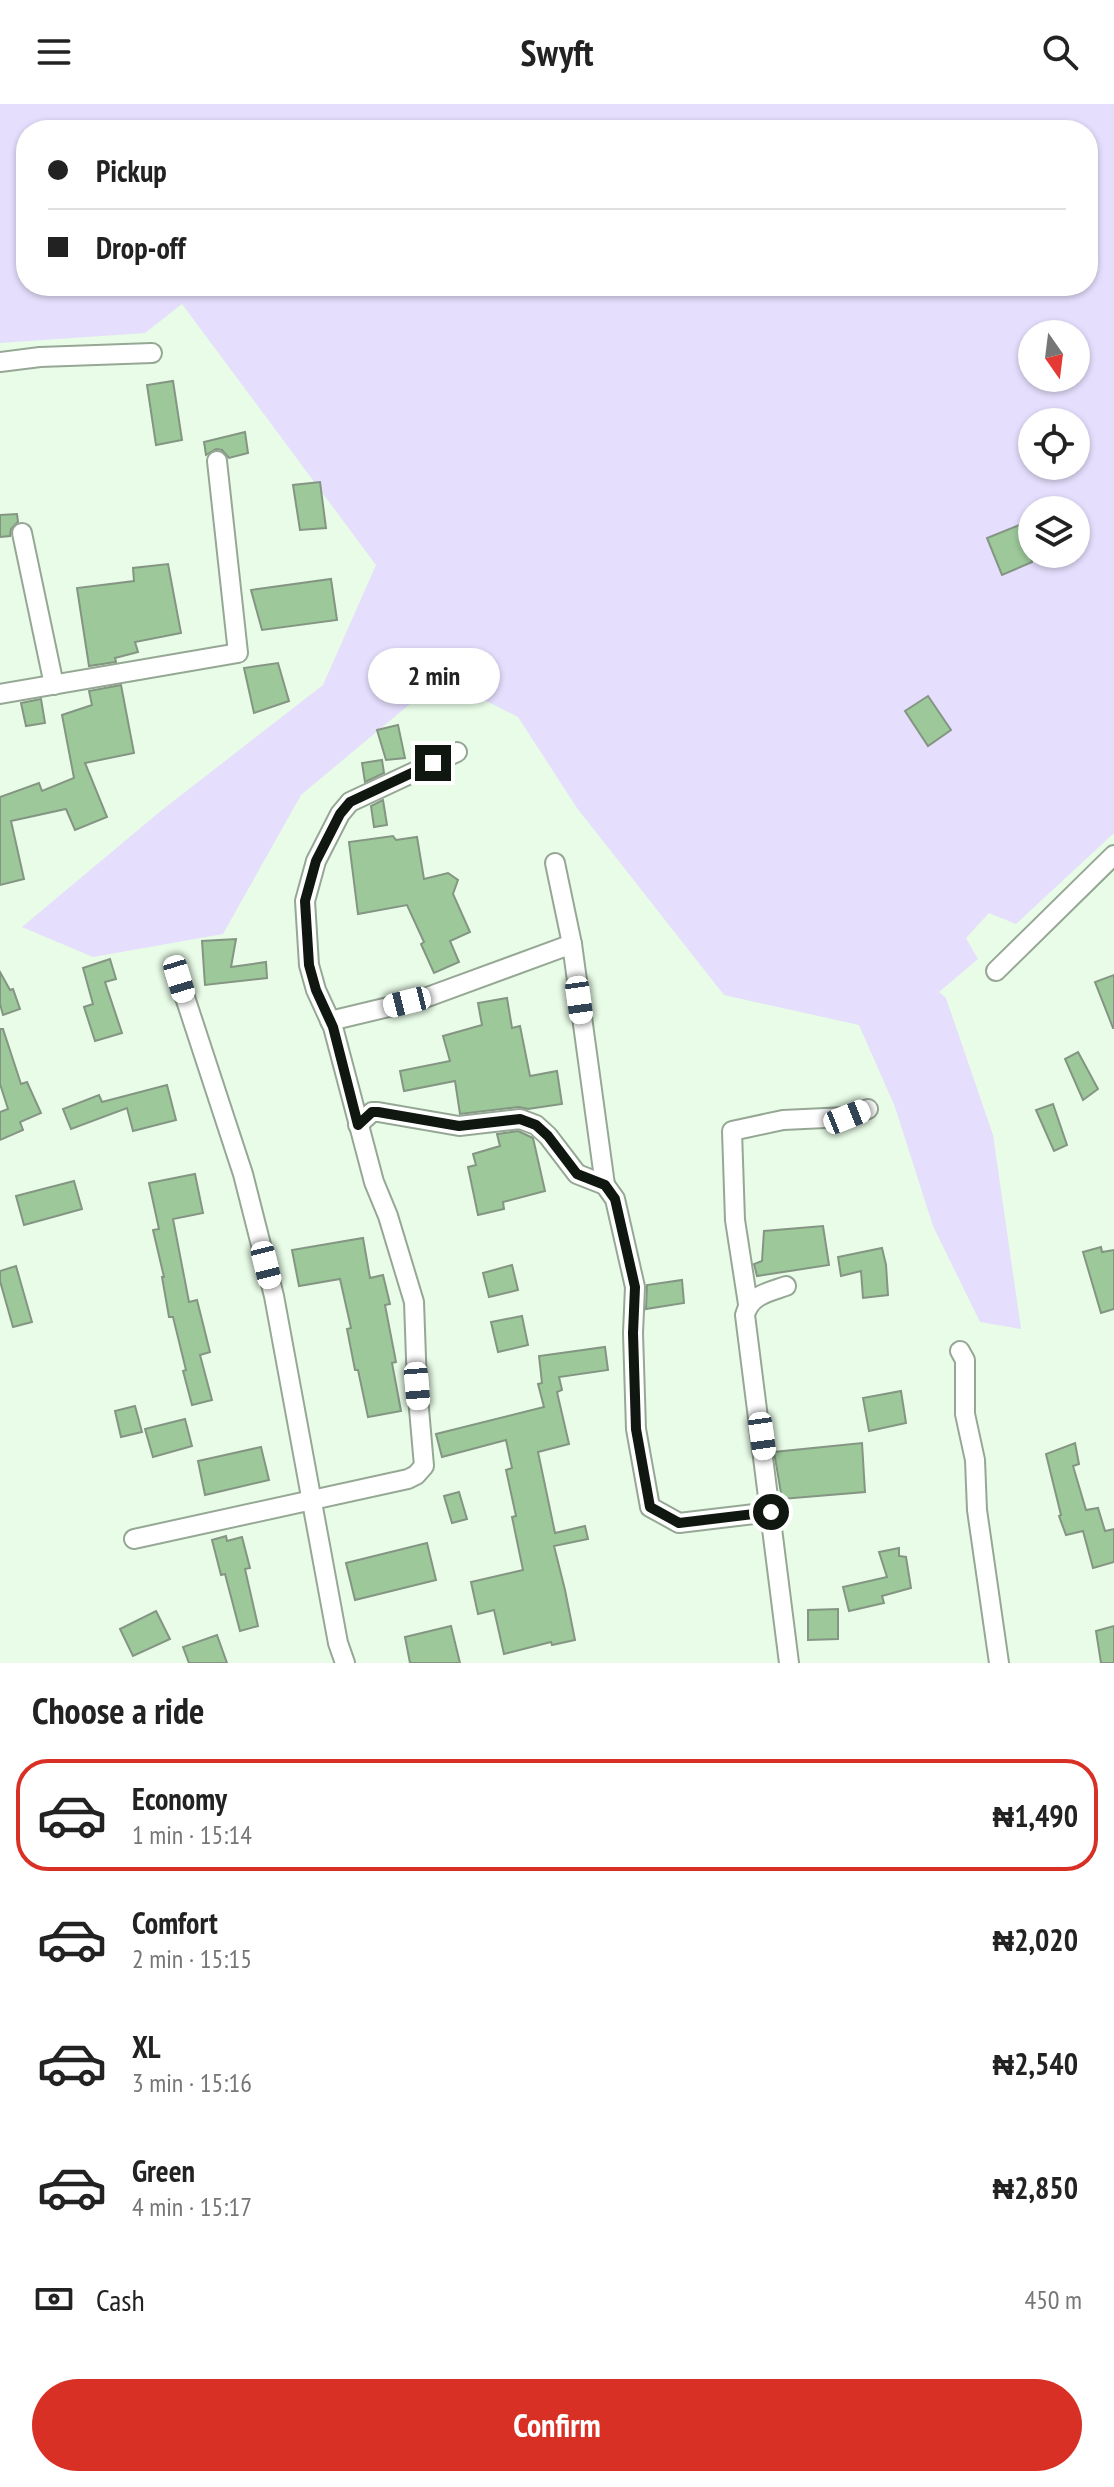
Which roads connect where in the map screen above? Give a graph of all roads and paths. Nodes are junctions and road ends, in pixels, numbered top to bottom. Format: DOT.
graph roads {
  1 [pos="152,353"];
  2 [pos="0,362"];
  3 [pos="217,461"];
  4 [pos="22,533"];
  5 [pos="54,685"];
  6 [pos="0,694"];
  7 [pos="457,752"];
  8 [pos="555,863"];
  9 [pos="1110,865"];
  10 [pos="572,944"];
  11 [pos="996,971"];
  12 [pos="179,979"];
  13 [pos="330,1021"];
  14 [pos="868,1109"];
  15 [pos="358,1125"];
  16 [pos="605,1185"];
  17 [pos="786,1286"];
  18 [pos="748,1304"];
  19 [pos="960,1351"];
  20 [pos="313,1498"];
  21 [pos="771,1512"];
  22 [pos="134,1539"];
  23 [pos="345,1663"];
  24 [pos="789,1663"];
  25 [pos="999,1663"];
  1 -- 2 [label="street"];
  3 -- 5 [label="street"];
  4 -- 5 [label="street"];
  5 -- 6 [label="street"];
  7 -- 13 [label="street"];
  8 -- 10 [label="street"];
  9 -- 11 [label="street"];
  10 -- 13 [label="street"];
  10 -- 16 [label="street"];
  12 -- 20 [label="street"];
  13 -- 15 [label="street"];
  14 -- 18 [label="street"];
  15 -- 16 [label="street"];
  15 -- 20 [label="street"];
  16 -- 21 [label="street"];
  17 -- 18 [label="street"];
  18 -- 21 [label="street"];
  19 -- 25 [label="street"];
  20 -- 22 [label="street"];
  20 -- 23 [label="street"];
  21 -- 24 [label="street"];
}
